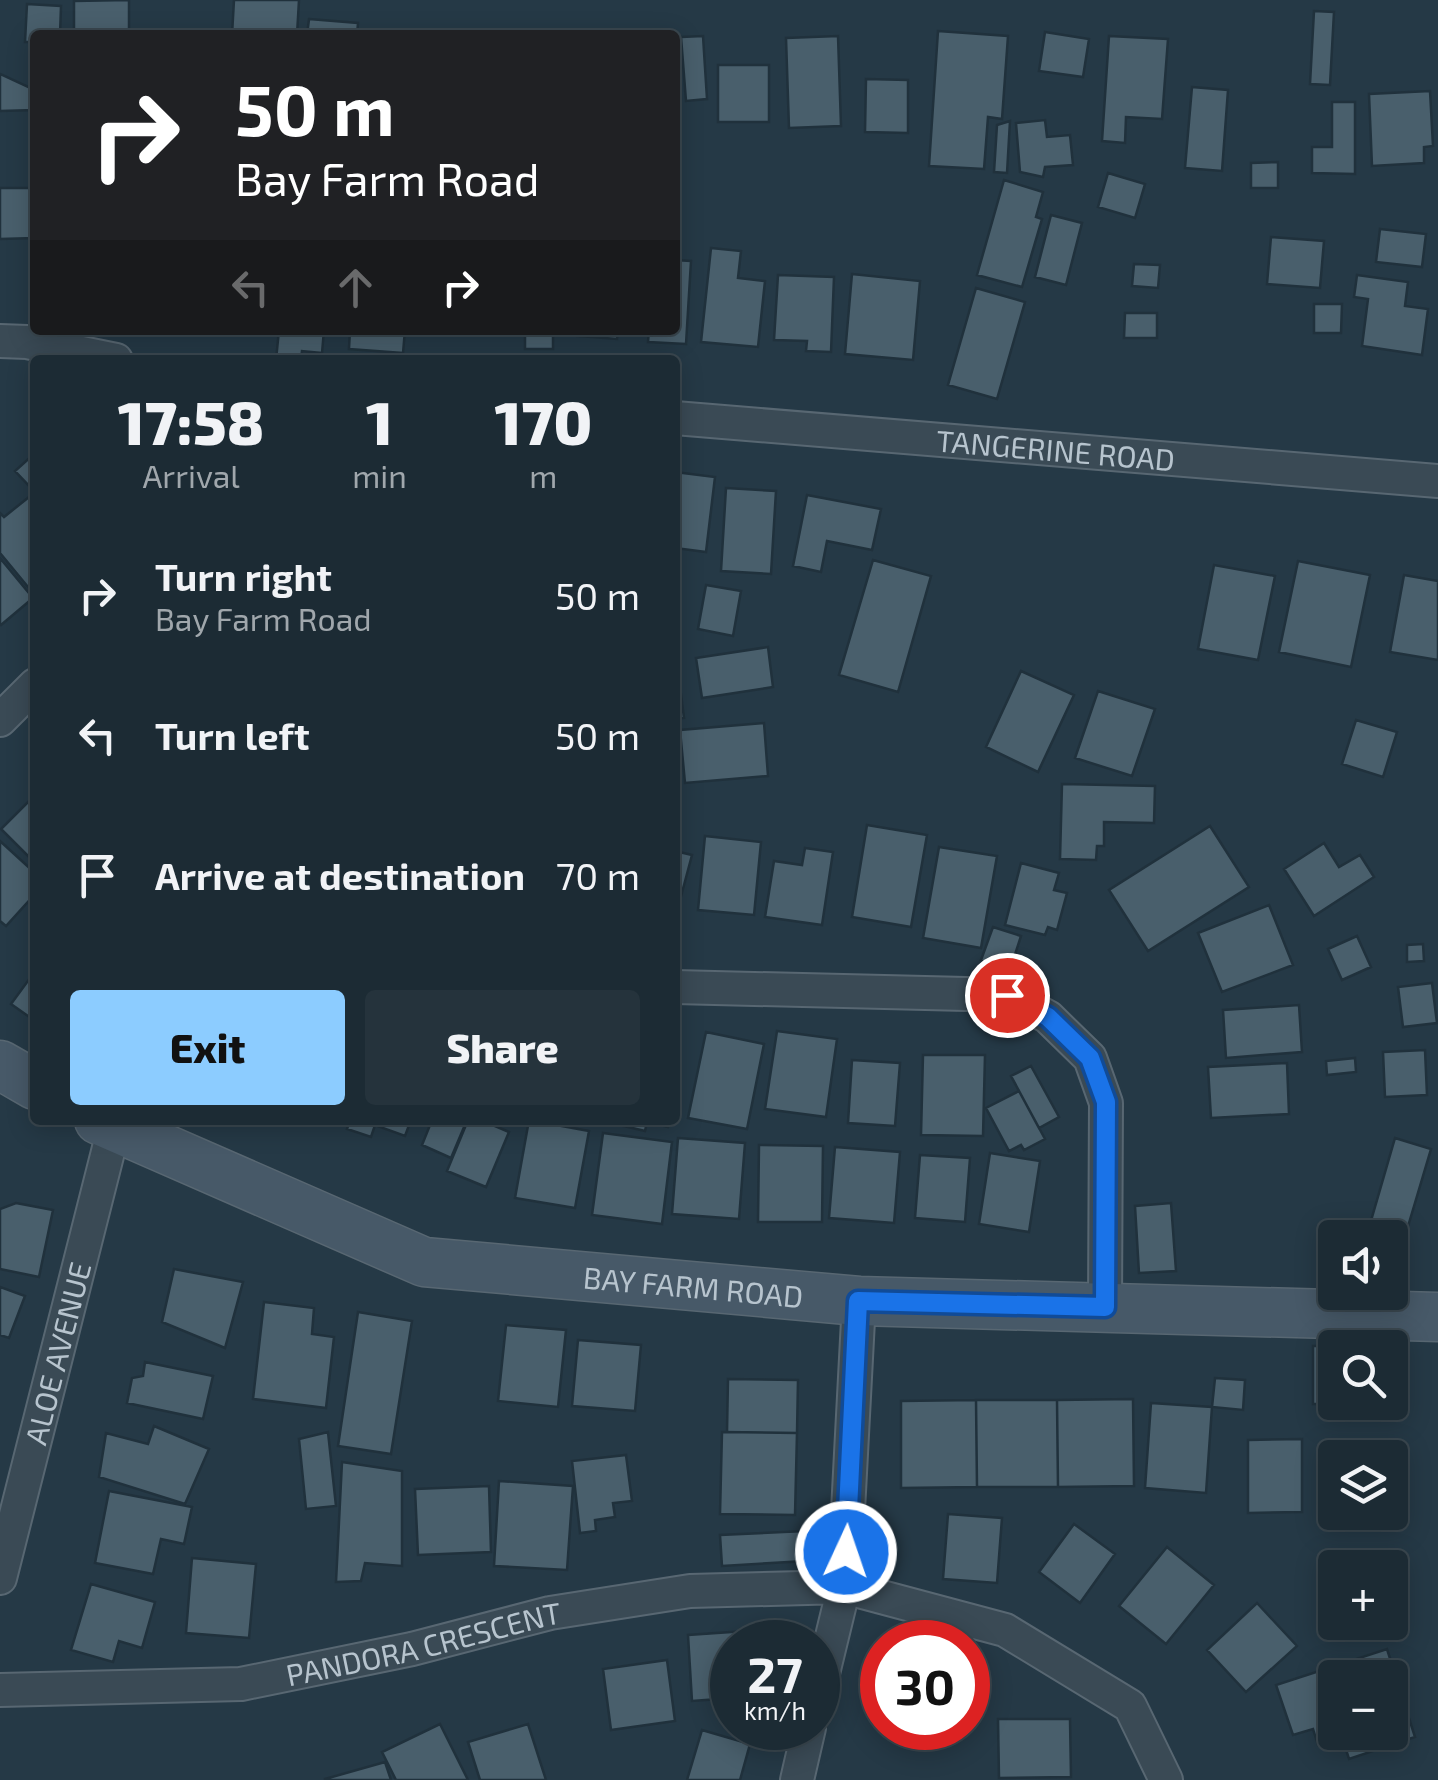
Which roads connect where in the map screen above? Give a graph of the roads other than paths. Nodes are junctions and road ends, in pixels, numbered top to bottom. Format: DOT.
graph roads {
  1 [pos="0,341"];
  2 [pos="91,355"];
  3 [pos="680,418"];
  4 [pos="1438,480"];
  5 [pos="30,690"];
  6 [pos="0,720"];
  7 [pos="680,987"];
  8 [pos="0,1065"];
  9 [pos="30,1082"];
  10 [pos="106,1125"];
  11 [pos="108,1125"];
  12 [pos="858,1301"];
  13 [pos="1105,1307"];
  14 [pos="1438,1317"];
  15 [pos="14,1463"];
  16 [pos="0,1578"];
  17 [pos="844,1587"];
  18 [pos="836,1620"];
  19 [pos="0,1690"];
  20 [pos="804,1750"];
  21 [pos="796,1780"];
  22 [pos="1166,1780"];
  1 -- 2 [label="street"];
  3 -- 4 [label="street, TANGERINE ROAD"];
  5 -- 6 [label="street"];
  7 -- 13 [label="street"];
  8 -- 9 [label="street"];
  10 -- 15 [label="street, ALOE AVENUE"];
  11 -- 12 [label="street, BAY FARM ROAD"];
  12 -- 13 [label="street, BAY FARM ROAD"];
  12 -- 17 [label="street"];
  13 -- 14 [label="street, BAY FARM ROAD"];
  15 -- 16 [label="street, ALOE AVENUE"];
  17 -- 18 [label="street"];
  17 -- 19 [label="street, PANDORA CRESCENT"];
  17 -- 22 [label="street, PANDORA CRESCENT"];
  20 -- 21 [label="street"];
}
